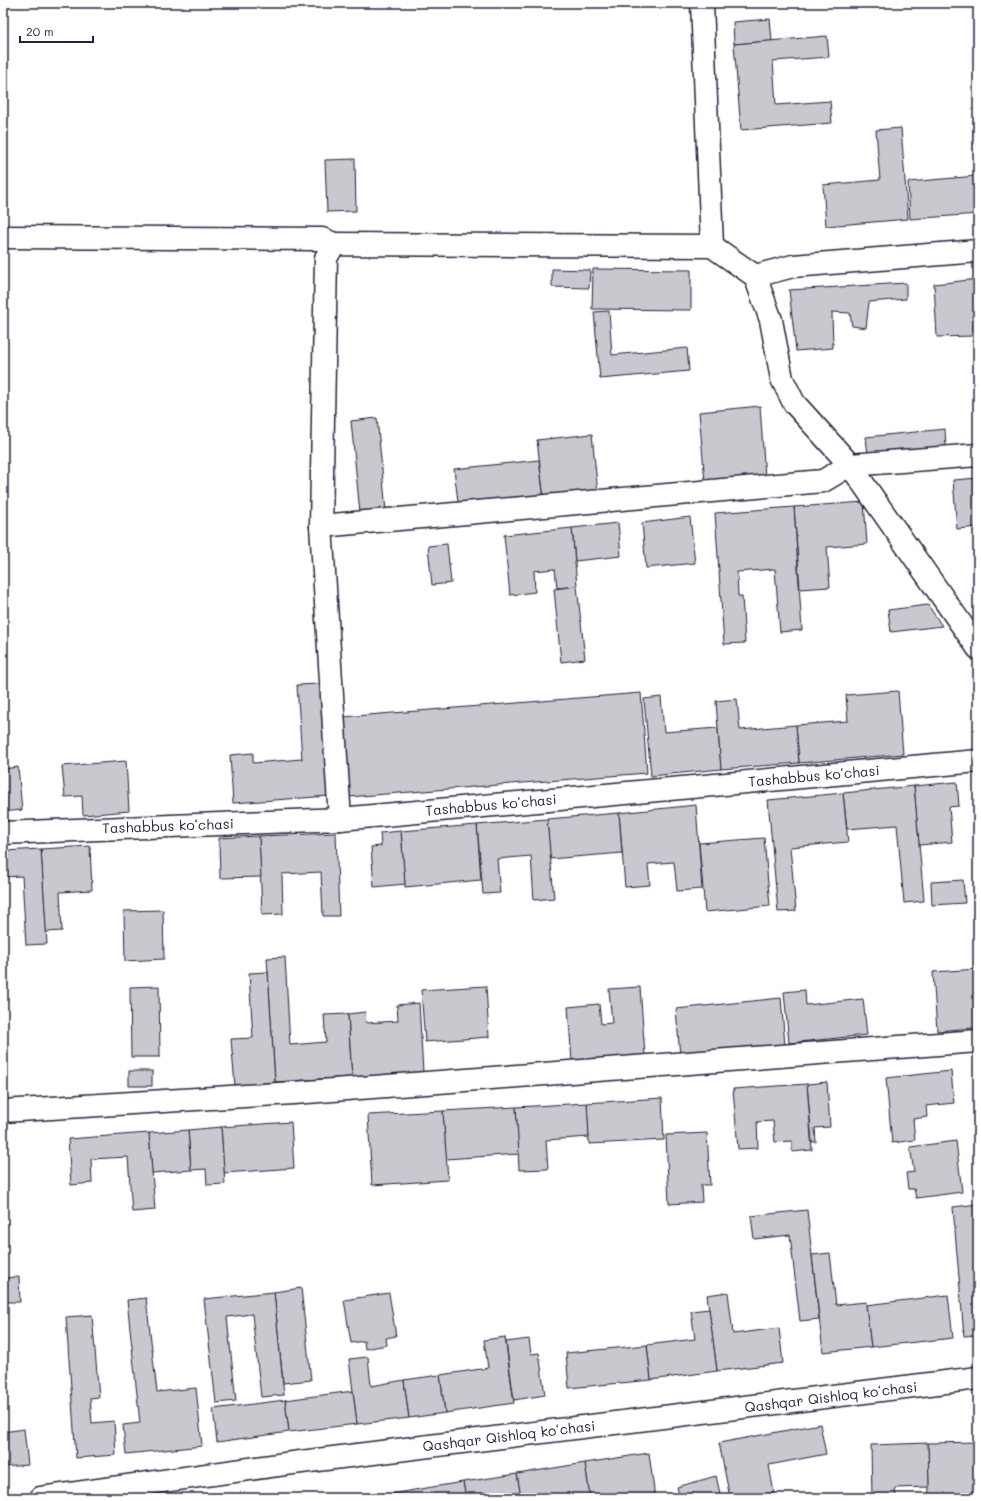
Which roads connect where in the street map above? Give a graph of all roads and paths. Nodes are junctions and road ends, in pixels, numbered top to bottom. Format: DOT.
graph roads {
  1 [pos="702,3"];
  2 [pos="3,237"];
  3 [pos="334,244"];
  4 [pos="712,246"];
  5 [pos="978,251"];
  6 [pos="755,276"];
  7 [pos="978,455"];
  8 [pos="850,465"];
  9 [pos="321,526"];
  10 [pos="978,648"];
  11 [pos="978,762"];
  12 [pos="340,818"];
  13 [pos="3,833"];
  14 [pos="978,1041"];
  15 [pos="3,1110"];
  16 [pos="978,1378"];
  17 [pos="43,1498"];
  1 -- 4 [label="street"];
  2 -- 3 [label="street"];
  3 -- 4 [label="street"];
  3 -- 9 [label="street"];
  4 -- 6 [label="street"];
  5 -- 6 [label="street"];
  6 -- 8 [label="street"];
  7 -- 8 [label="street"];
  8 -- 9 [label="street"];
  8 -- 10 [label="street"];
  9 -- 12 [label="street"];
  11 -- 12 [label="street, Tashabbus koʻchasi"];
  12 -- 13 [label="street, Tashabbus koʻchasi"];
  14 -- 15 [label="street"];
  16 -- 17 [label="street, Qashqar Qishloq koʻchasi"];
}
